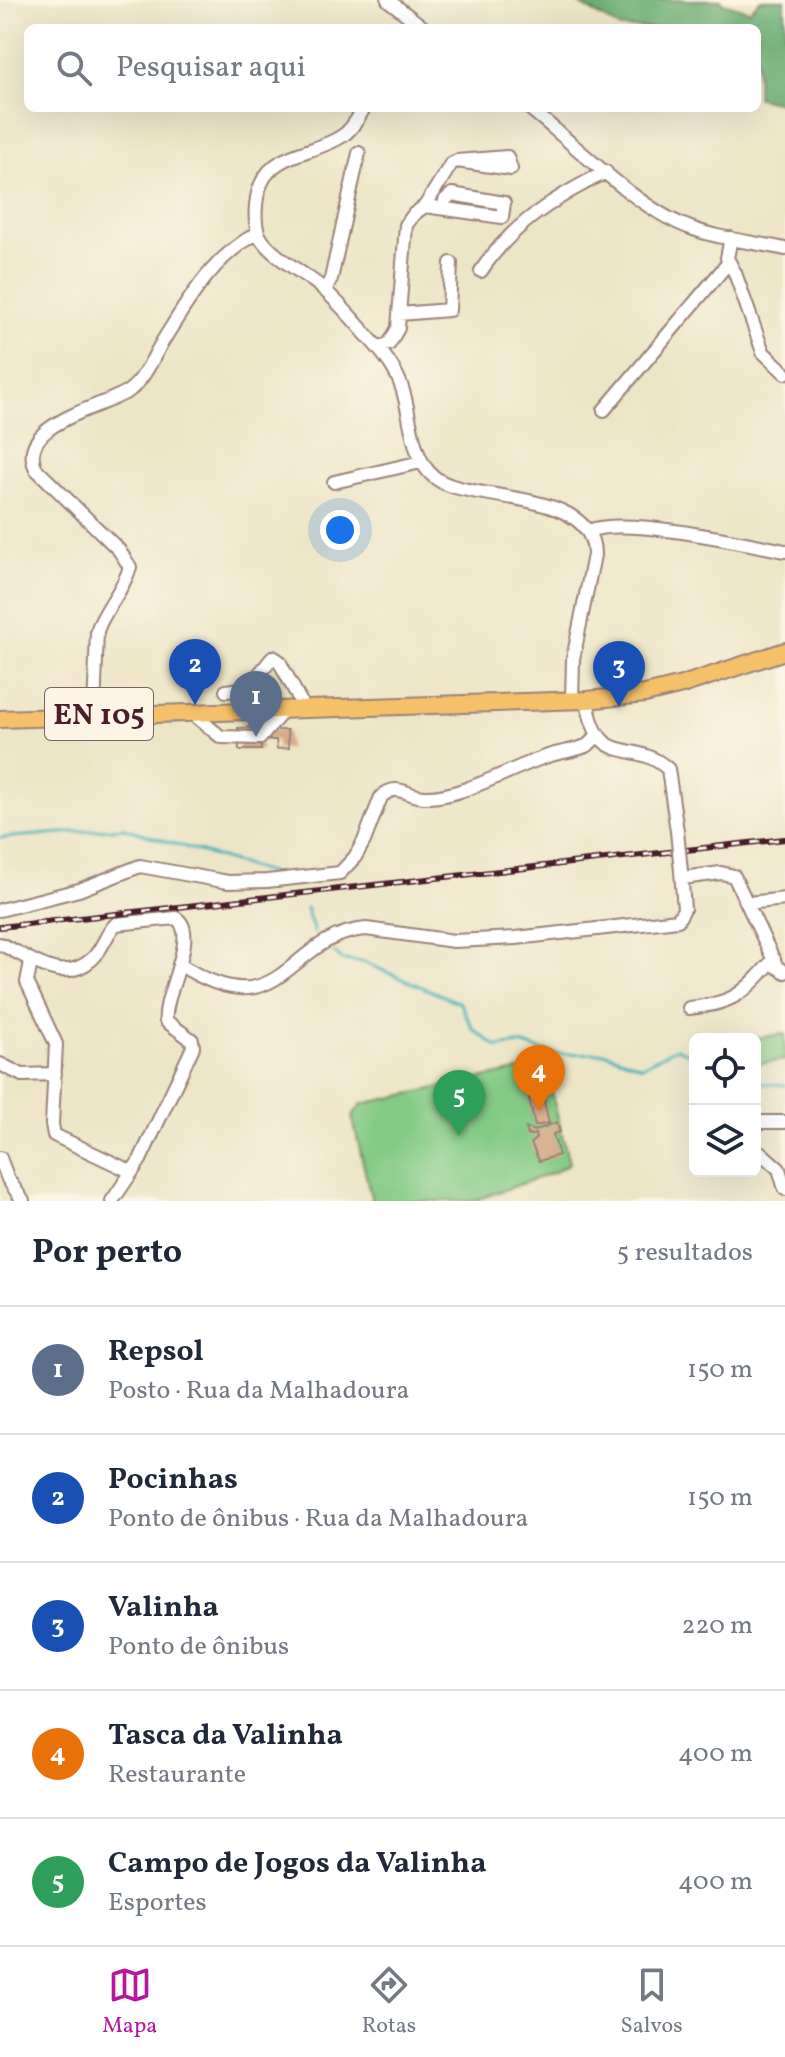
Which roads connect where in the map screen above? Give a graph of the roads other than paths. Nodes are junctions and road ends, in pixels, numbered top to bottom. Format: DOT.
graph roads {
  1 [pos="388,0"];
  2 [pos="417,24"];
  3 [pos="362,112"];
  4 [pos="534,112"];
  5 [pos="359,153"];
  6 [pos="457,161"];
  7 [pos="606,172"];
  8 [pos="425,206"];
  9 [pos="444,207"];
  10 [pos="258,233"];
  11 [pos="731,238"];
  12 [pos="785,249"];
  13 [pos="729,262"];
  14 [pos="451,263"];
  15 [pos="481,271"];
  16 [pos="325,290"];
  17 [pos="399,314"];
  18 [pos="378,347"];
  19 [pos="785,373"];
  20 [pos="604,410"];
  21 [pos="421,462"];
  22 [pos="334,482"];
  23 [pos="589,531"];
  24 [pos="785,551"];
  25 [pos="785,651"];
  26 [pos="226,691"];
  27 [pos="579,700"];
  28 [pos="305,710"];
  29 [pos="283,711"];
  30 [pos="192,713"];
  31 [pos="94,714"];
  32 [pos="2,717"];
  33 [pos="597,736"];
  34 [pos="682,875"];
  35 [pos="785,899"];
  36 [pos="748,903"];
  37 [pos="0,910"];
  38 [pos="0,944"];
  39 [pos="774,959"];
  40 [pos="31,962"];
  41 [pos="179,964"];
  42 [pos="785,972"];
  43 [pos="689,1008"];
  44 [pos="0,1064"];
  45 [pos="55,1074"];
  46 [pos="761,1122"];
  47 [pos="785,1122"];
  48 [pos="761,1153"];
  49 [pos="0,1158"];
  50 [pos="132,1172"];
  51 [pos="785,1189"];
  52 [pos="23,1201"];
  53 [pos="112,1201"];
  1 -- 2 [label="street"];
  3 -- 10 [label="street"];
  4 -- 7 [label="street"];
  5 -- 16 [label="street"];
  6 -- 8 [label="street"];
  7 -- 11 [label="street"];
  7 -- 15 [label="street"];
  8 -- 9 [label="street"];
  8 -- 17 [label="street"];
  10 -- 16 [label="street"];
  10 -- 31 [label="street"];
  11 -- 12 [label="street"];
  11 -- 13 [label="street"];
  13 -- 19 [label="street"];
  13 -- 20 [label="street"];
  14 -- 17 [label="street"];
  16 -- 18 [label="street"];
  17 -- 18 [label="street"];
  18 -- 21 [label="street"];
  21 -- 22 [label="street"];
  21 -- 23 [label="street"];
  23 -- 24 [label="street"];
  23 -- 27 [label="street"];
  25 -- 27 [label="main road, EN 105"];
  26 -- 28 [label="street"];
  27 -- 28 [label="main road, EN 105"];
  27 -- 33 [label="street"];
  28 -- 29 [label="main road, EN 105"];
  29 -- 30 [label="main road, EN 105"];
  29 -- 30 [label="street"];
  30 -- 31 [label="main road, EN 105"];
  31 -- 32 [label="main road, EN 105"];
  33 -- 34 [label="street, bridge"];
  33 -- 37 [label="street"];
  34 -- 36 [label="street"];
  34 -- 41 [label="street"];
  35 -- 36 [label="street"];
  36 -- 39 [label="street"];
  38 -- 40 [label="street"];
  39 -- 42 [label="street"];
  39 -- 43 [label="street"];
  40 -- 41 [label="street"];
  40 -- 45 [label="street"];
  41 -- 50 [label="street"];
  44 -- 45 [label="street"];
  45 -- 50 [label="street"];
  46 -- 47 [label="street"];
  48 -- 51 [label="street"];
  49 -- 52 [label="street"];
  50 -- 53 [label="street"];
}
